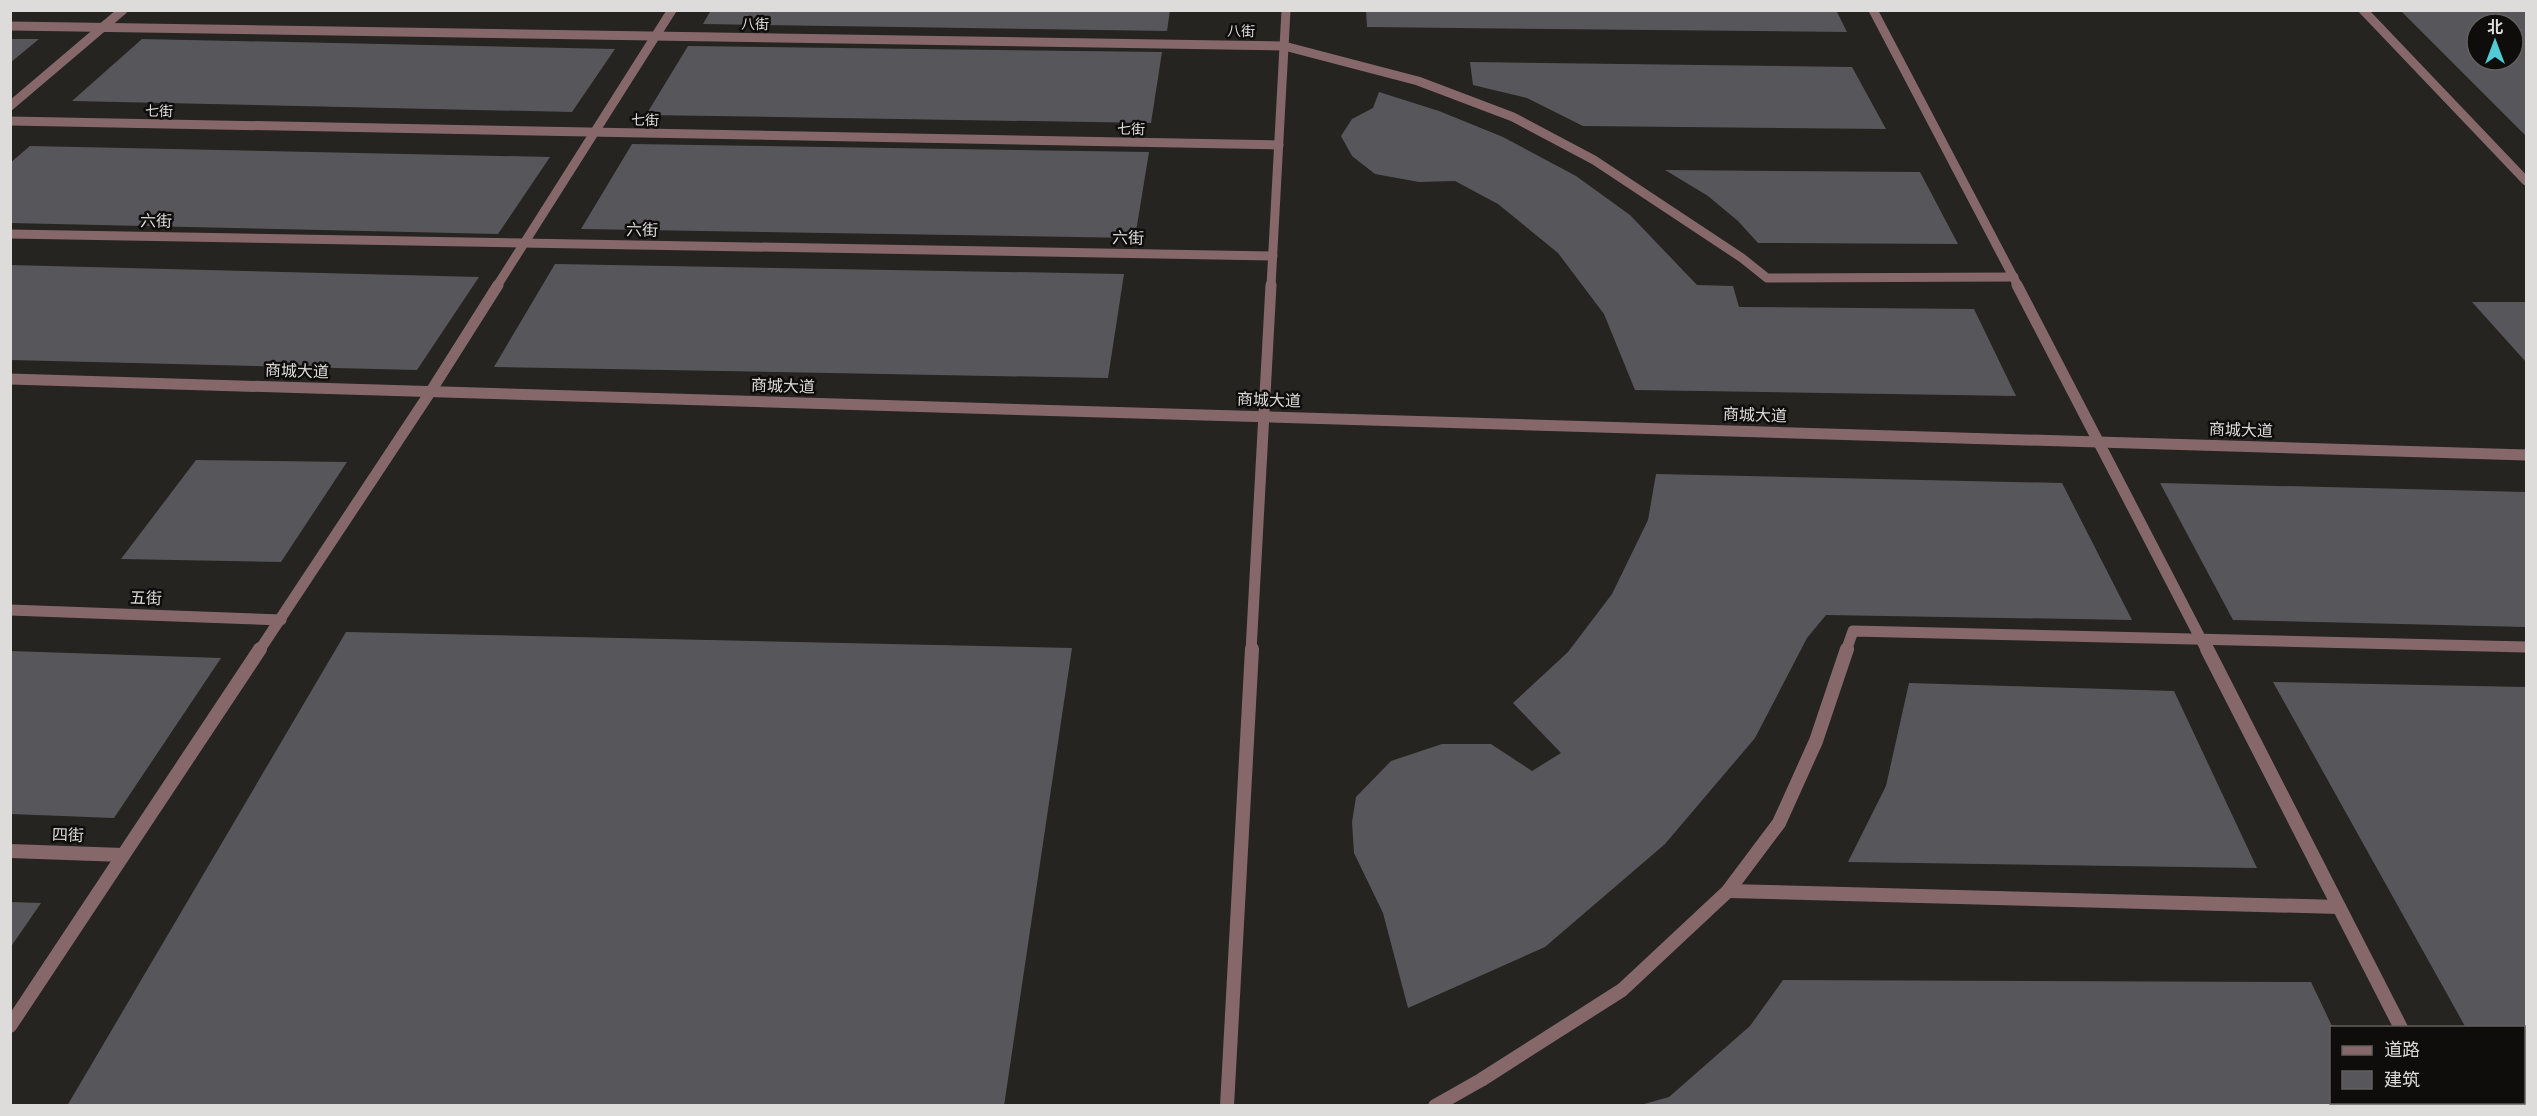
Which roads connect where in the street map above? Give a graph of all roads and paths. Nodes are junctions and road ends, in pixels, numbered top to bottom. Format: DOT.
graph roads {
  1 [pos="123,10"];
  2 [pos="672,10"];
  3 [pos="1286,10"];
  4 [pos="1873,10"];
  5 [pos="2363,10"];
  6 [pos="10,26"];
  7 [pos="103,27"];
  8 [pos="656,36"];
  9 [pos="1284,46"];
  10 [pos="10,106"];
  11 [pos="10,121"];
  12 [pos="595,132"];
  13 [pos="1279,145"];
  14 [pos="2526,181"];
  15 [pos="10,234"];
  16 [pos="526,243"];
  17 [pos="1273,256"];
  18 [pos="2014,277"];
  19 [pos="10,379"];
  20 [pos="431,391"];
  21 [pos="1264,417"];
  22 [pos="2100,442"];
  23 [pos="2526,455"];
  24 [pos="10,610"];
  25 [pos="280,620"];
  26 [pos="2202,638"];
  27 [pos="2526,647"];
  28 [pos="10,850"];
  29 [pos="123,855"];
  30 [pos="1728,891"];
  31 [pos="2339,907"];
  32 [pos="10,1026"];
  33 [pos="2401,1026"];
  34 [pos="1227,1106"];
  35 [pos="1435,1106"];
  1 -- 7 [label="street"];
  2 -- 8 [label="street"];
  3 -- 9 [label="street"];
  4 -- 18 [label="street"];
  5 -- 14 [label="street"];
  6 -- 7 [label="street, 八街"];
  7 -- 8 [label="street, 八街"];
  7 -- 10 [label="street"];
  8 -- 9 [label="street, 八街"];
  8 -- 12 [label="street"];
  9 -- 13 [label="street"];
  9 -- 18 [label="street, 八街"];
  11 -- 12 [label="street, 七街"];
  12 -- 13 [label="street, 七街"];
  12 -- 16 [label="street"];
  13 -- 17 [label="street"];
  15 -- 16 [label="street, 六街"];
  16 -- 17 [label="street, 六街"];
  16 -- 20 [label="street"];
  17 -- 21 [label="street"];
  18 -- 22 [label="street"];
  19 -- 20 [label="street, 商城大道"];
  20 -- 21 [label="street, 商城大道"];
  20 -- 25 [label="street"];
  21 -- 22 [label="street, 商城大道"];
  21 -- 34 [label="street"];
  22 -- 23 [label="street, 商城大道"];
  22 -- 26 [label="street"];
  24 -- 25 [label="street, 五街"];
  25 -- 29 [label="street"];
  26 -- 27 [label="street"];
  26 -- 30 [label="street"];
  26 -- 31 [label="street"];
  28 -- 29 [label="street, 四街"];
  29 -- 32 [label="street"];
  30 -- 31 [label="street"];
  30 -- 35 [label="street"];
  31 -- 33 [label="street"];
}
